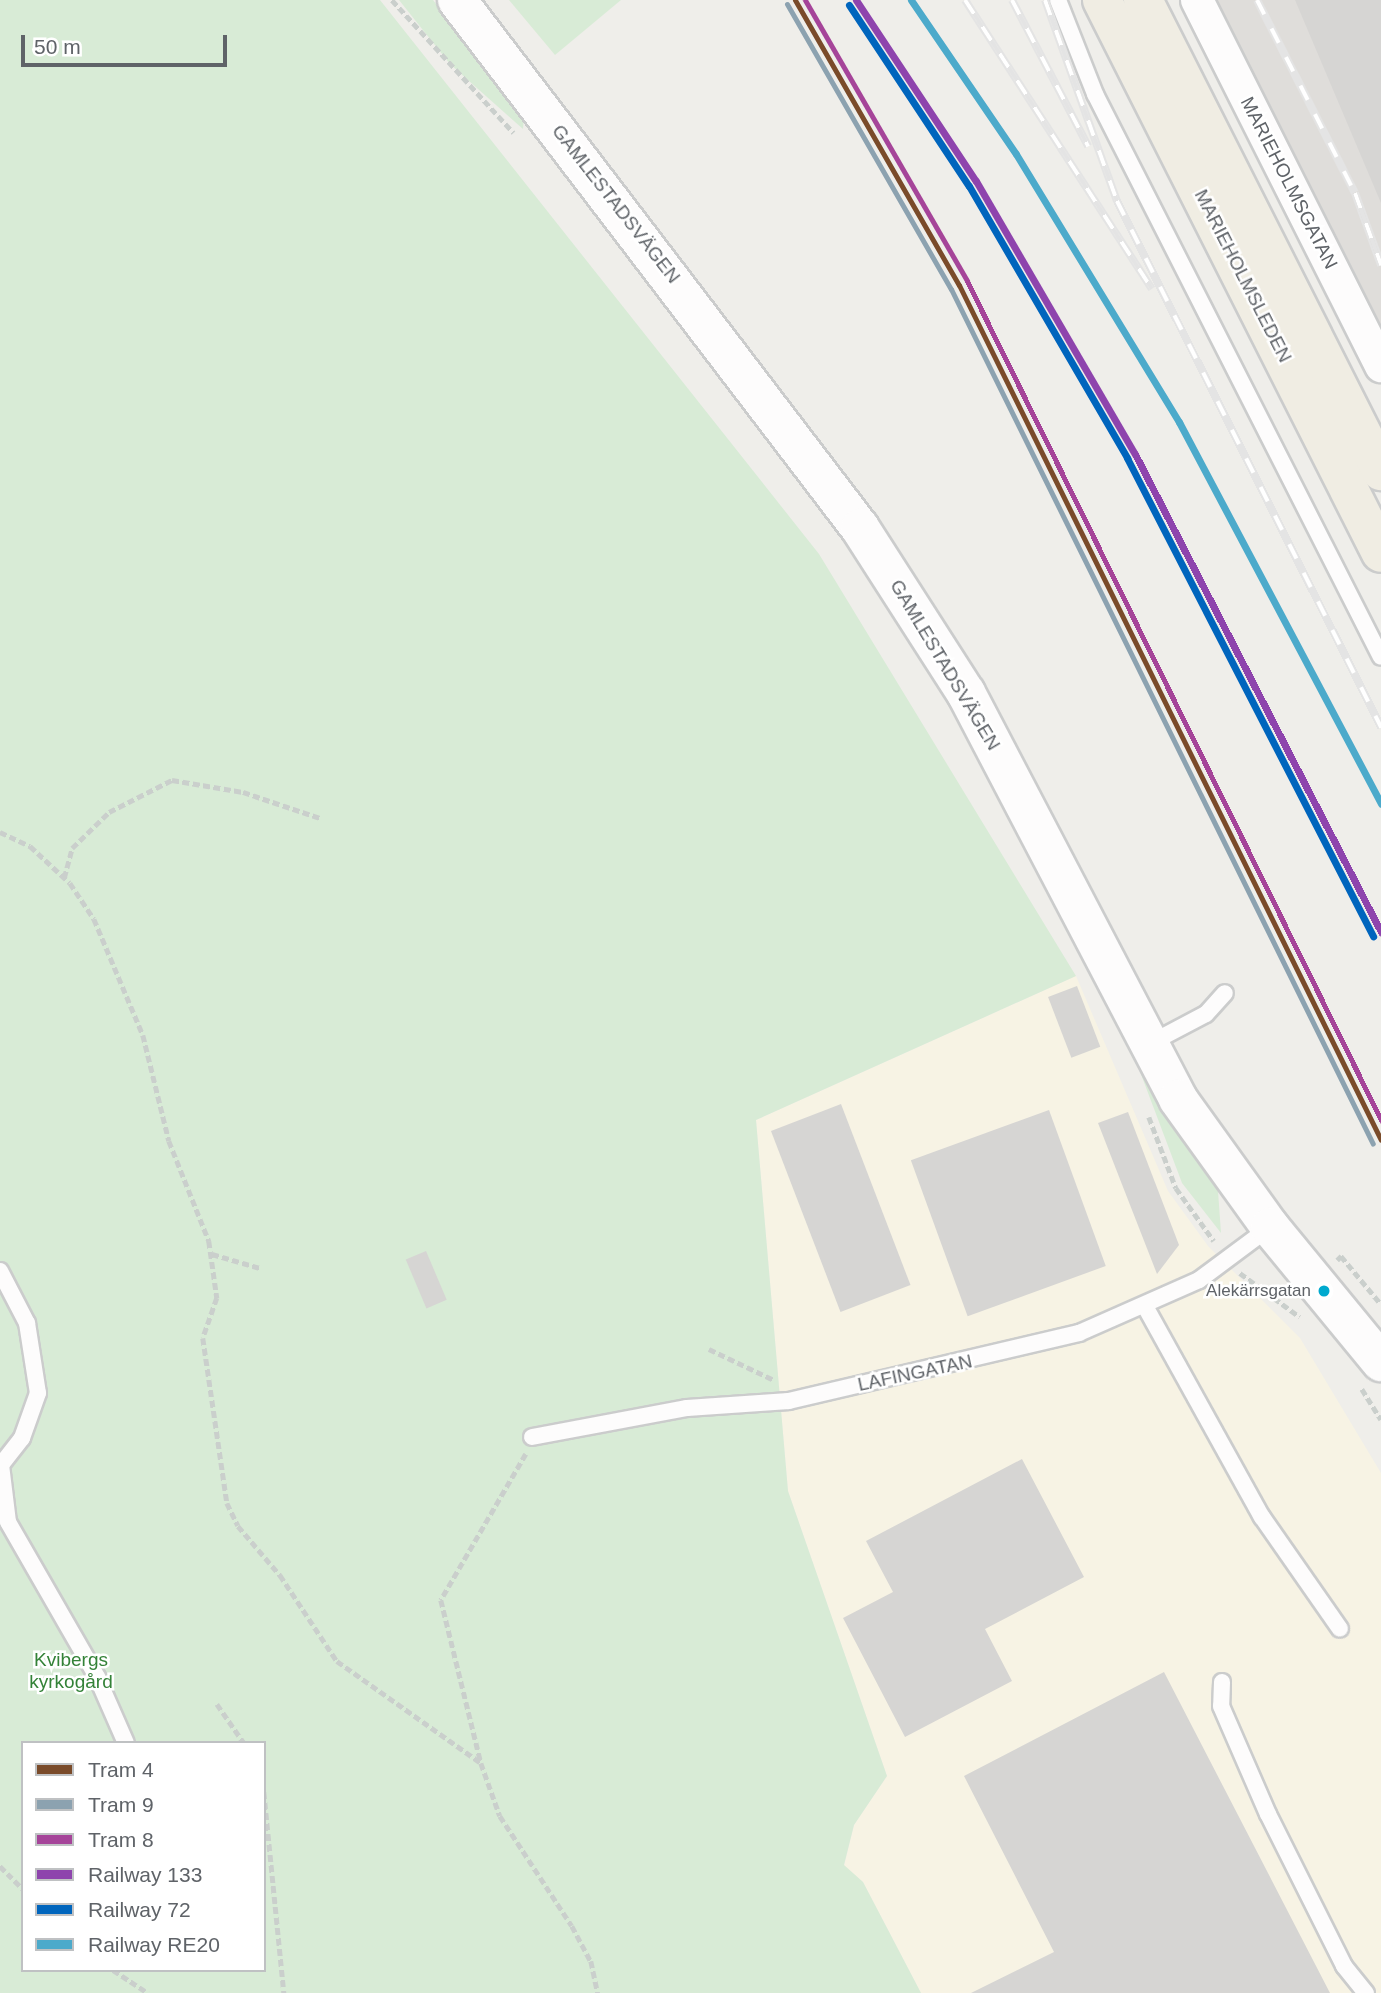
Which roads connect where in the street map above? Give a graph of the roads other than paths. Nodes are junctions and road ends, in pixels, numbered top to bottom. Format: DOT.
graph roads {
  1 [pos="457,0"];
  2 [pos="1058,0"];
  3 [pos="1102,0"];
  4 [pos="1143,0"];
  5 [pos="1197,0"];
  6 [pos="1381,366"];
  7 [pos="1381,471"];
  8 [pos="1381,553"];
  9 [pos="1381,657"];
  10 [pos="1224,993"];
  11 [pos="1149,1044"];
  12 [pos="1270,1227"];
  13 [pos="0,1270"];
  14 [pos="1146,1308"];
  15 [pos="1368,1371"];
  16 [pos="532,1437"];
  17 [pos="1,1465"];
  18 [pos="1340,1629"];
  19 [pos="1222,1682"];
  20 [pos="125,1741"];
  21 [pos="1366,1993"];
  1 -- 11 [label="street, GAMLESTADSVÄGEN"];
  2 -- 9 [label="lane"];
  3 -- 8 [label="highway, MARIEHOLMSLEDEN"];
  4 -- 7 [label="highway, MARIEHOLMSLEDEN"];
  5 -- 6 [label="street, MARIEHOLMSGATAN"];
  10 -- 11 [label="lane"];
  11 -- 12 [label="street, GAMLESTADSVÄGEN"];
  12 -- 14 [label="lane, LAFINGATAN"];
  12 -- 15 [label="street, GAMLESTADSVÄGEN"];
  13 -- 17 [label="lane"];
  14 -- 16 [label="lane, LAFINGATAN"];
  14 -- 18 [label="lane"];
  17 -- 20 [label="lane"];
  19 -- 21 [label="lane"];
}
